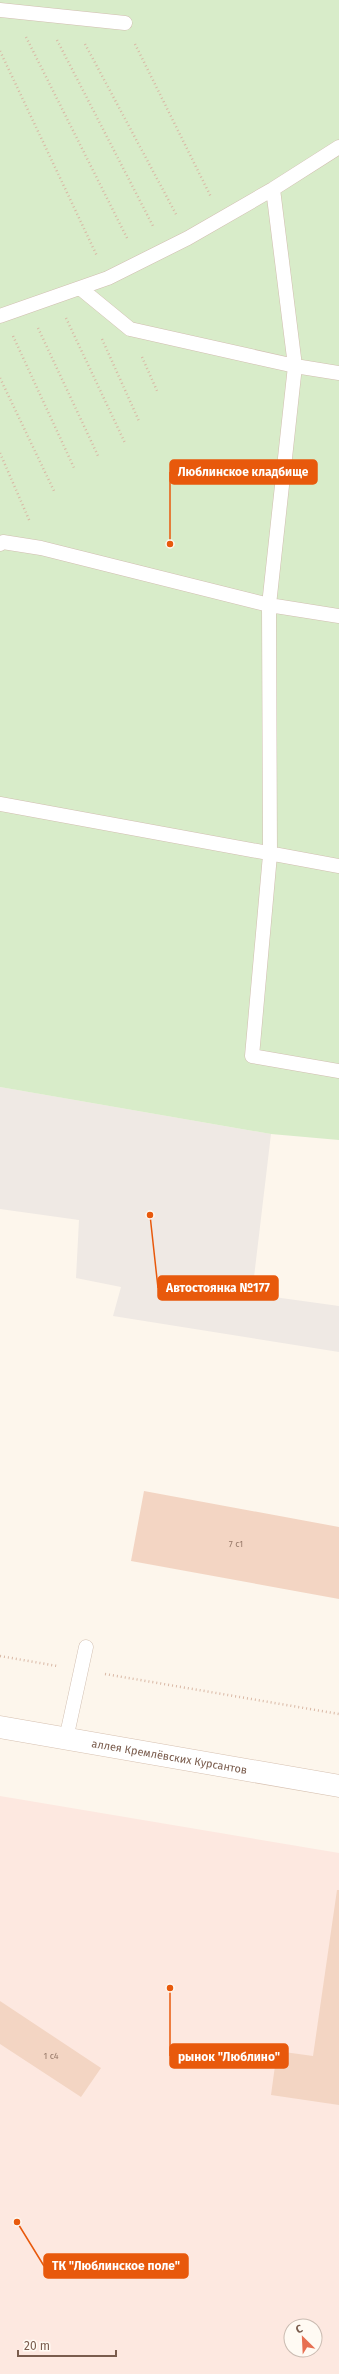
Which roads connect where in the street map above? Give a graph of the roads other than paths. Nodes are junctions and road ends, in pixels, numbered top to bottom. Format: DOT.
graph roads {
  1 [pos="7,11"];
  2 [pos="125,23"];
  3 [pos="339,147"];
  4 [pos="273,189"];
  5 [pos="80,288"];
  6 [pos="2,316"];
  7 [pos="296,366"];
  8 [pos="339,373"];
  9 [pos="0,544"];
  10 [pos="269,605"];
  11 [pos="339,616"];
  12 [pos="0,804"];
  13 [pos="270,855"];
  14 [pos="339,866"];
  15 [pos="339,1071"];
  16 [pos="86,1648"];
  17 [pos="0,1727"];
  18 [pos="66,1739"];
  19 [pos="339,1786"];
  1 -- 2 [label="lane"];
  3 -- 4 [label="lane"];
  4 -- 5 [label="lane"];
  4 -- 7 [label="lane"];
  5 -- 6 [label="lane"];
  5 -- 7 [label="lane"];
  7 -- 8 [label="lane"];
  7 -- 10 [label="lane"];
  9 -- 10 [label="lane"];
  10 -- 11 [label="lane"];
  10 -- 13 [label="lane"];
  12 -- 13 [label="lane"];
  13 -- 14 [label="lane"];
  13 -- 15 [label="lane"];
  16 -- 18 [label="lane"];
  17 -- 18 [label="main road, аллея Кремлёвских Курсантов"];
  18 -- 19 [label="main road, аллея Кремлёвских Курсантов"];
}
